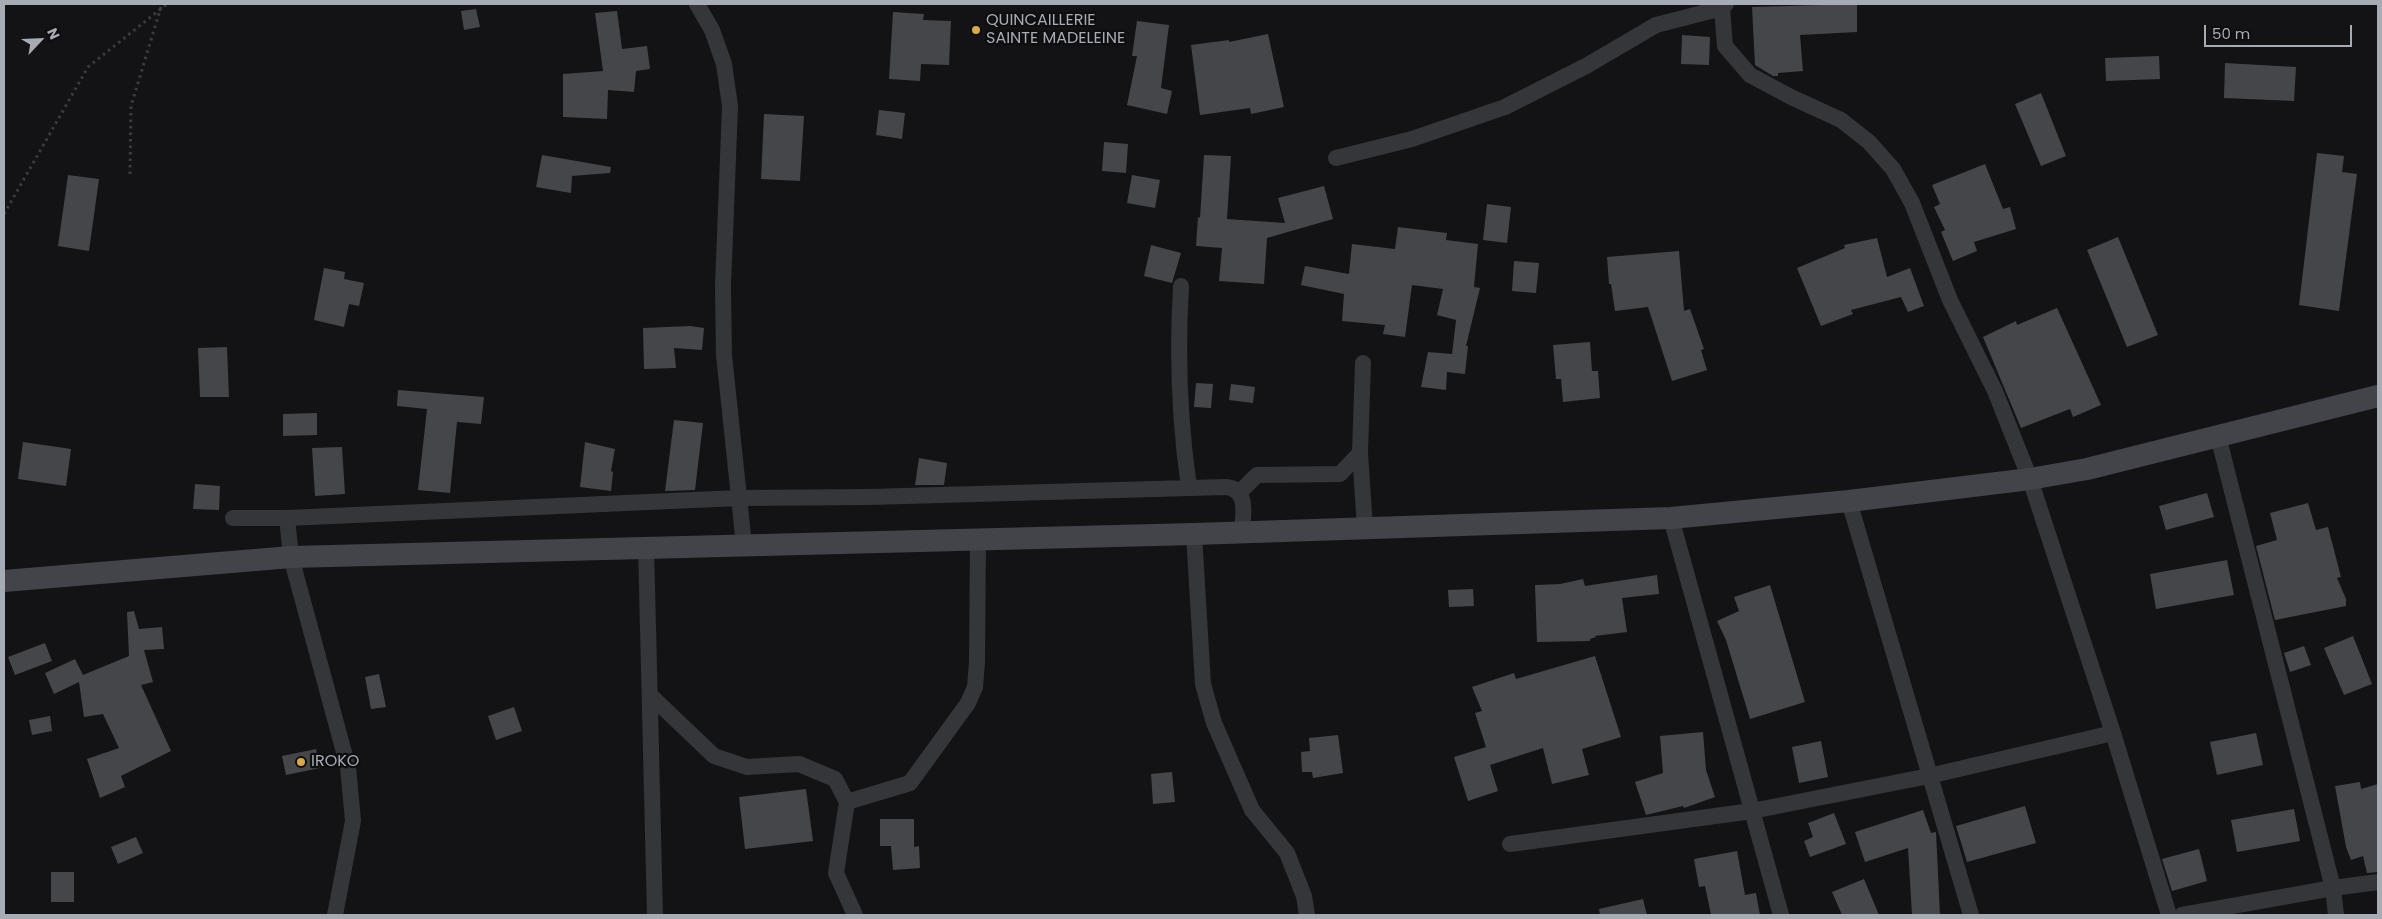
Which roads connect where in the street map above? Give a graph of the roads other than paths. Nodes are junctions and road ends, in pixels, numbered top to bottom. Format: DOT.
graph roads {
  1 [pos="697,4"];
  2 [pos="1724,6"];
  3 [pos="1336,158"];
  4 [pos="1181,286"];
  5 [pos="1363,363"];
  6 [pos="2378,396"];
  7 [pos="2218,436"];
  8 [pos="1360,453"];
  9 [pos="2030,479"];
  10 [pos="1189,486"];
  11 [pos="1240,492"];
  12 [pos="739,498"];
  13 [pos="1849,502"];
  14 [pos="233,518"];
  15 [pos="287,518"];
  16 [pos="1671,518"];
  17 [pos="1365,528"];
  18 [pos="1242,532"];
  19 [pos="1194,534"];
  20 [pos="978,538"];
  21 [pos="744,545"];
  22 [pos="646,546"];
  23 [pos="291,556"];
  24 [pos="4,581"];
  25 [pos="650,695"];
  26 [pos="2113,733"];
  27 [pos="1930,776"];
  28 [pos="847,802"];
  29 [pos="1752,811"];
  30 [pos="1510,844"];
  31 [pos="2378,882"];
  32 [pos="2333,888"];
  33 [pos="335,915"];
  34 [pos="655,915"];
  35 [pos="856,915"];
  36 [pos="1307,915"];
  37 [pos="1781,915"];
  38 [pos="1971,915"];
  39 [pos="2169,915"];
  40 [pos="2182,915"];
  41 [pos="2336,915"];
  1 -- 12 [label="street"];
  2 -- 3 [label="street"];
  2 -- 9 [label="street"];
  4 -- 10 [label="street"];
  5 -- 8 [label="street"];
  6 -- 7 [label="street"];
  7 -- 9 [label="street"];
  7 -- 32 [label="street"];
  8 -- 11 [label="street"];
  8 -- 17 [label="street"];
  9 -- 13 [label="street"];
  9 -- 26 [label="street"];
  10 -- 11 [label="street"];
  10 -- 12 [label="street"];
  11 -- 18 [label="street"];
  12 -- 15 [label="street"];
  12 -- 21 [label="street"];
  13 -- 16 [label="street"];
  13 -- 27 [label="street"];
  14 -- 15 [label="street"];
  15 -- 23 [label="street"];
  16 -- 17 [label="street"];
  16 -- 29 [label="street"];
  17 -- 18 [label="street"];
  18 -- 19 [label="street"];
  19 -- 20 [label="street"];
  19 -- 36 [label="street"];
  20 -- 21 [label="street"];
  20 -- 28 [label="street"];
  21 -- 22 [label="street"];
  22 -- 23 [label="street"];
  22 -- 25 [label="street"];
  23 -- 24 [label="street"];
  23 -- 33 [label="street"];
  25 -- 28 [label="street"];
  25 -- 34 [label="street"];
  26 -- 27 [label="street"];
  26 -- 39 [label="street"];
  27 -- 29 [label="street"];
  27 -- 38 [label="street"];
  28 -- 35 [label="street"];
  29 -- 30 [label="street"];
  29 -- 37 [label="street"];
  31 -- 32 [label="street"];
  32 -- 40 [label="street"];
  32 -- 41 [label="street"];
}
